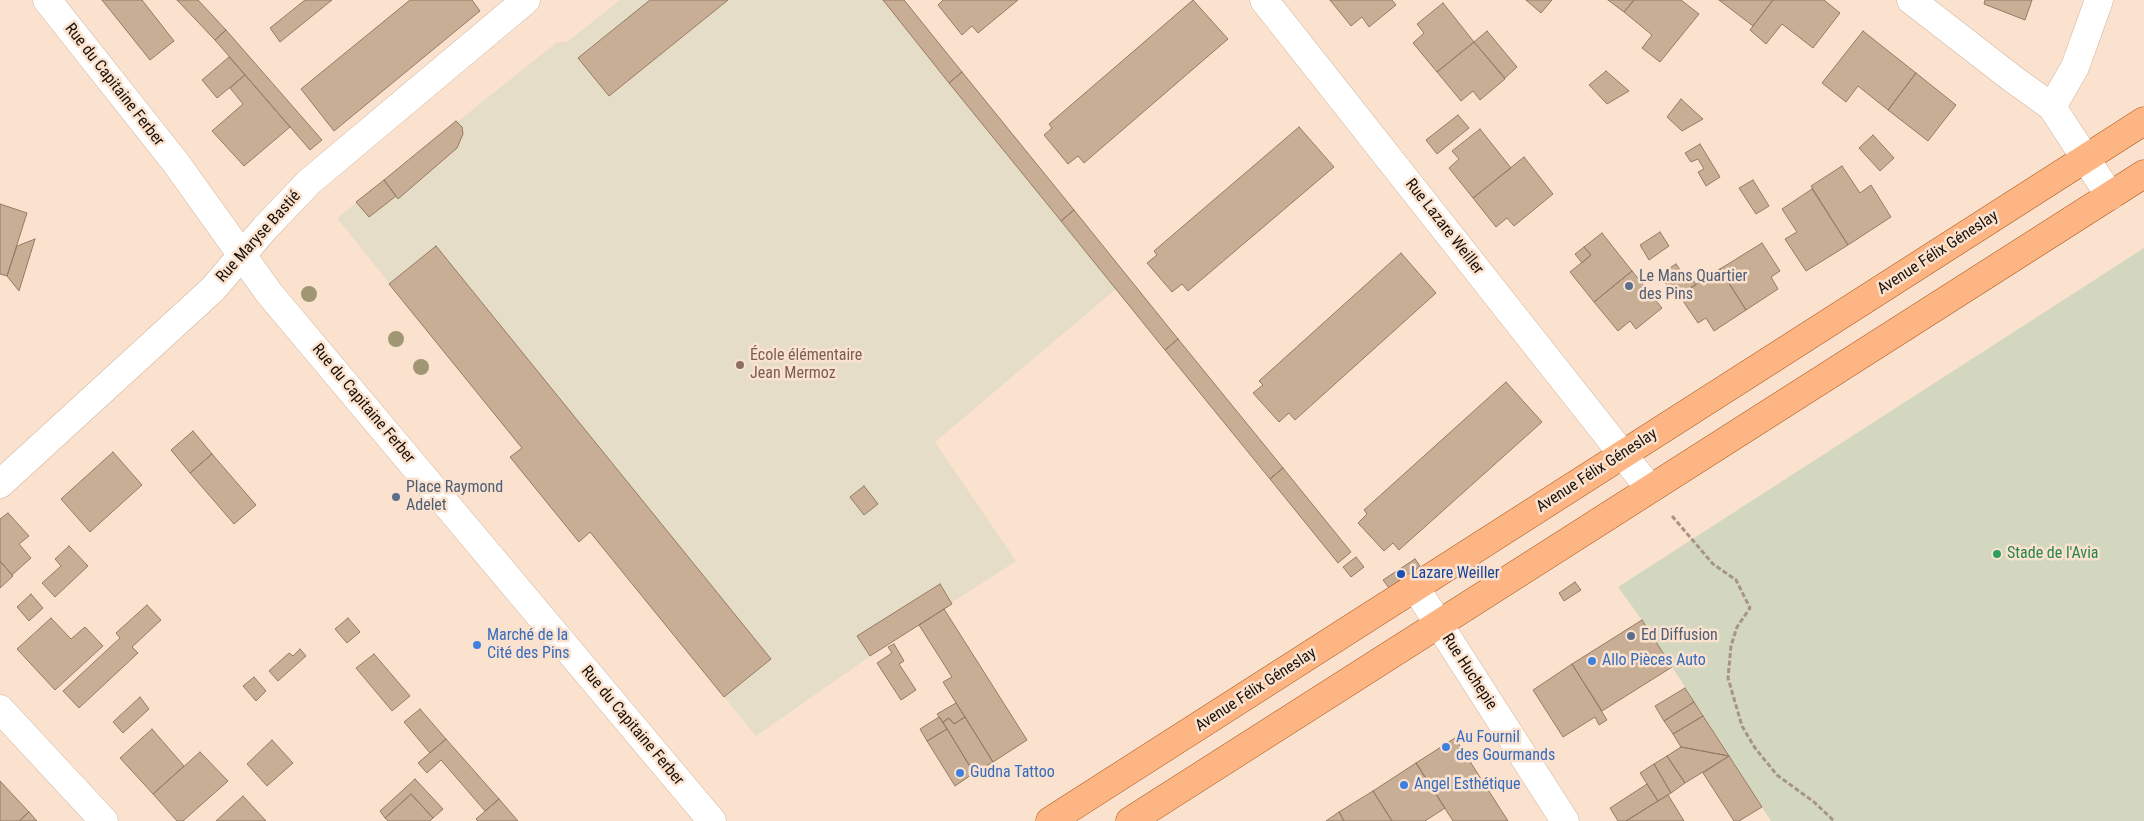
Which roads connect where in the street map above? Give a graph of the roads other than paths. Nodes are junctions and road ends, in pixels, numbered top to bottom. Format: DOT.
graph roads {
  1 [pos="47,0"];
  2 [pos="1264,0"];
  3 [pos="1911,0"];
  4 [pos="2098,0"];
  5 [pos="516,3"];
  6 [pos="2052,107"];
  7 [pos="2144,121"];
  8 [pos="2086,158"];
  9 [pos="2144,174"];
  10 [pos="2110,196"];
  11 [pos="242,257"];
  12 [pos="1623,454"];
  13 [pos="0,484"];
  14 [pos="1650,489"];
  15 [pos="1416,587"];
  16 [pos="1439,624"];
  17 [pos="0,709"];
  18 [pos="104,821"];
  19 [pos="712,821"];
  20 [pos="1050,821"];
  21 [pos="1130,821"];
  22 [pos="1565,821"];
  1 -- 11 [label="street, Rue du Capitaine Ferber"];
  2 -- 12 [label="street, Rue Lazare Weiller"];
  3 -- 6 [label="street"];
  4 -- 6 [label="street"];
  5 -- 11 [label="street, Rue Maryse Bastié"];
  6 -- 8 [label="street"];
  7 -- 8 [label="main road, Avenue Félix Géneslay"];
  8 -- 10 [label="street"];
  8 -- 12 [label="main road, Avenue Félix Géneslay"];
  9 -- 10 [label="main road"];
  10 -- 14 [label="main road"];
  11 -- 13 [label="street, Rue Maryse Bastié"];
  11 -- 19 [label="street, Rue du Capitaine Ferber"];
  12 -- 14 [label="street, Rue Lazare Weiller"];
  12 -- 15 [label="main road, Avenue Félix Géneslay"];
  14 -- 16 [label="main road"];
  15 -- 16 [label="street, Rue Huchepie"];
  15 -- 20 [label="main road, Avenue Félix Géneslay"];
  16 -- 21 [label="main road"];
  16 -- 22 [label="street, Rue Huchepie"];
  17 -- 18 [label="street"];
}
